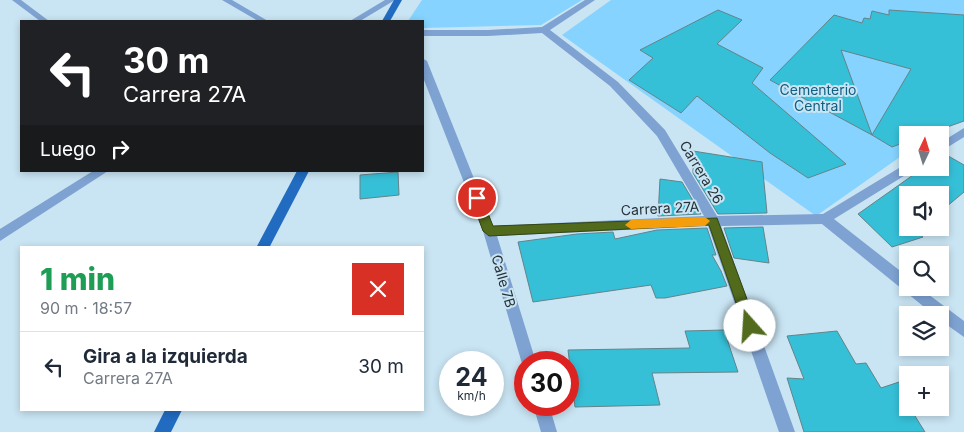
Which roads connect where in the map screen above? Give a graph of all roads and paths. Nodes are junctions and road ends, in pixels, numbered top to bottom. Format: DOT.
graph roads {
  1 [pos="16,0"];
  2 [pos="226,0"];
  3 [pos="391,0"];
  4 [pos="398,0"];
  5 [pos="591,0"];
  6 [pos="44,20"];
  7 [pos="262,20"];
  8 [pos="356,20"];
  9 [pos="387,20"];
  10 [pos="544,30"];
  11 [pos="424,33"];
  12 [pos="424,66"];
  13 [pos="964,132"];
  14 [pos="949,142"];
  15 [pos="100,172"];
  16 [pos="302,172"];
  17 [pos="899,173"];
  18 [pos="824,219"];
  19 [pos="713,221"];
  20 [pos="489,231"];
  21 [pos="1,235"];
  22 [pos="263,246"];
  23 [pos="899,278"];
  24 [pos="922,296"];
  25 [pos="964,330"];
  26 [pos="525,351"];
  27 [pos="173,411"];
  28 [pos="544,416"];
  29 [pos="162,432"];
  30 [pos="549,432"];
  31 [pos="787,432"];
  1 -- 6 [label="street"];
  2 -- 7 [label="street"];
  3 -- 8 [label="street"];
  4 -- 9 [label="main road"];
  5 -- 10 [label="street"];
  10 -- 11 [label="street"];
  10 -- 19 [label="street, Carrera 26"];
  12 -- 20 [label="street, Calle 7B"];
  13 -- 14 [label="street"];
  15 -- 21 [label="street"];
  16 -- 22 [label="main road"];
  17 -- 18 [label="street"];
  18 -- 19 [label="street, Carrera 27A"];
  18 -- 23 [label="street"];
  19 -- 20 [label="street, Carrera 27A"];
  19 -- 31 [label="street, Carrera 26"];
  20 -- 26 [label="street, Calle 7B"];
  24 -- 25 [label="street"];
  27 -- 29 [label="main road"];
  28 -- 30 [label="street"];
}
